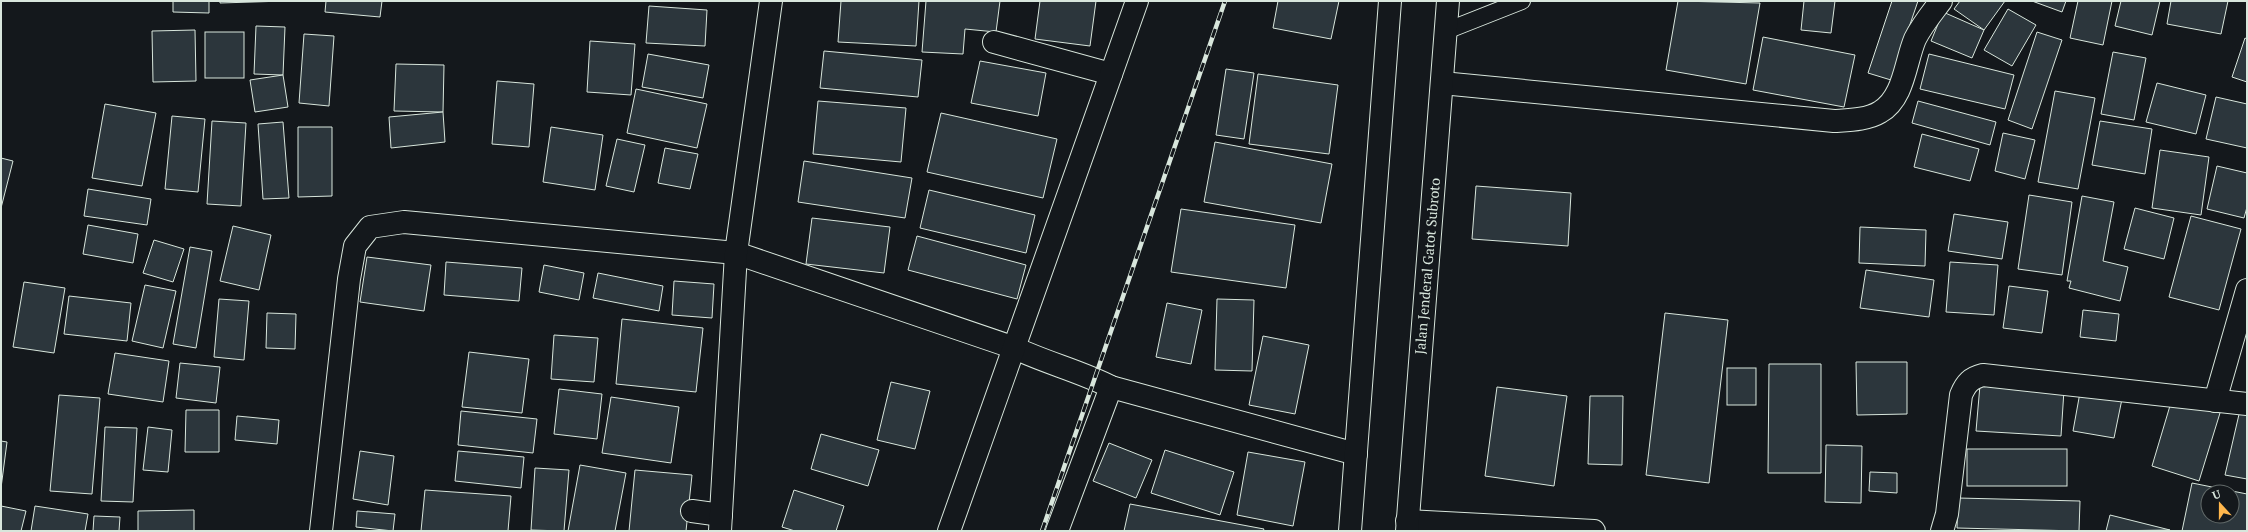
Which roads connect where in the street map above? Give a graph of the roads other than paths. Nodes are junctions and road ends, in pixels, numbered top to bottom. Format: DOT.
graph roads {
  1 [pos="771,1"];
  2 [pos="1137,1"];
  3 [pos="1390,1"];
  4 [pos="1448,1"];
  5 [pos="1522,1"];
  6 [pos="1941,1"];
  7 [pos="1446,31"];
  8 [pos="994,42"];
  9 [pos="1111,74"];
  10 [pos="1442,83"];
  11 [pos="736,253"];
  12 [pos="2247,290"];
  13 [pos="1015,348"];
  14 [pos="1111,387"];
  15 [pos="2215,401"];
  16 [pos="2247,404"];
  17 [pos="1356,454"];
  18 [pos="692,511"];
  19 [pos="721,523"];
  20 [pos="1407,526"];
  21 [pos="321,531"];
  22 [pos="949,531"];
  23 [pos="1056,531"];
  24 [pos="1350,531"];
  25 [pos="1594,531"];
  26 [pos="1942,531"];
  1 -- 11 [label="street"];
  2 -- 9 [label="street"];
  3 -- 17 [label="street"];
  4 -- 7 [label="street, Jalan Jenderal Gatot Subroto"];
  5 -- 7 [label="lane"];
  6 -- 10 [label="street"];
  7 -- 10 [label="street, Jalan Jenderal Gatot Subroto"];
  8 -- 9 [label="street"];
  9 -- 13 [label="street"];
  10 -- 20 [label="street, Jalan Jenderal Gatot Subroto"];
  11 -- 13 [label="street"];
  11 -- 19 [label="street"];
  11 -- 21 [label="street"];
  12 -- 15 [label="street"];
  13 -- 14 [label="street"];
  13 -- 22 [label="street"];
  14 -- 17 [label="street"];
  14 -- 23 [label="street"];
  15 -- 16 [label="street"];
  15 -- 26 [label="street"];
  17 -- 24 [label="street"];
  18 -- 19 [label="street"];
  20 -- 25 [label="street"];
}
